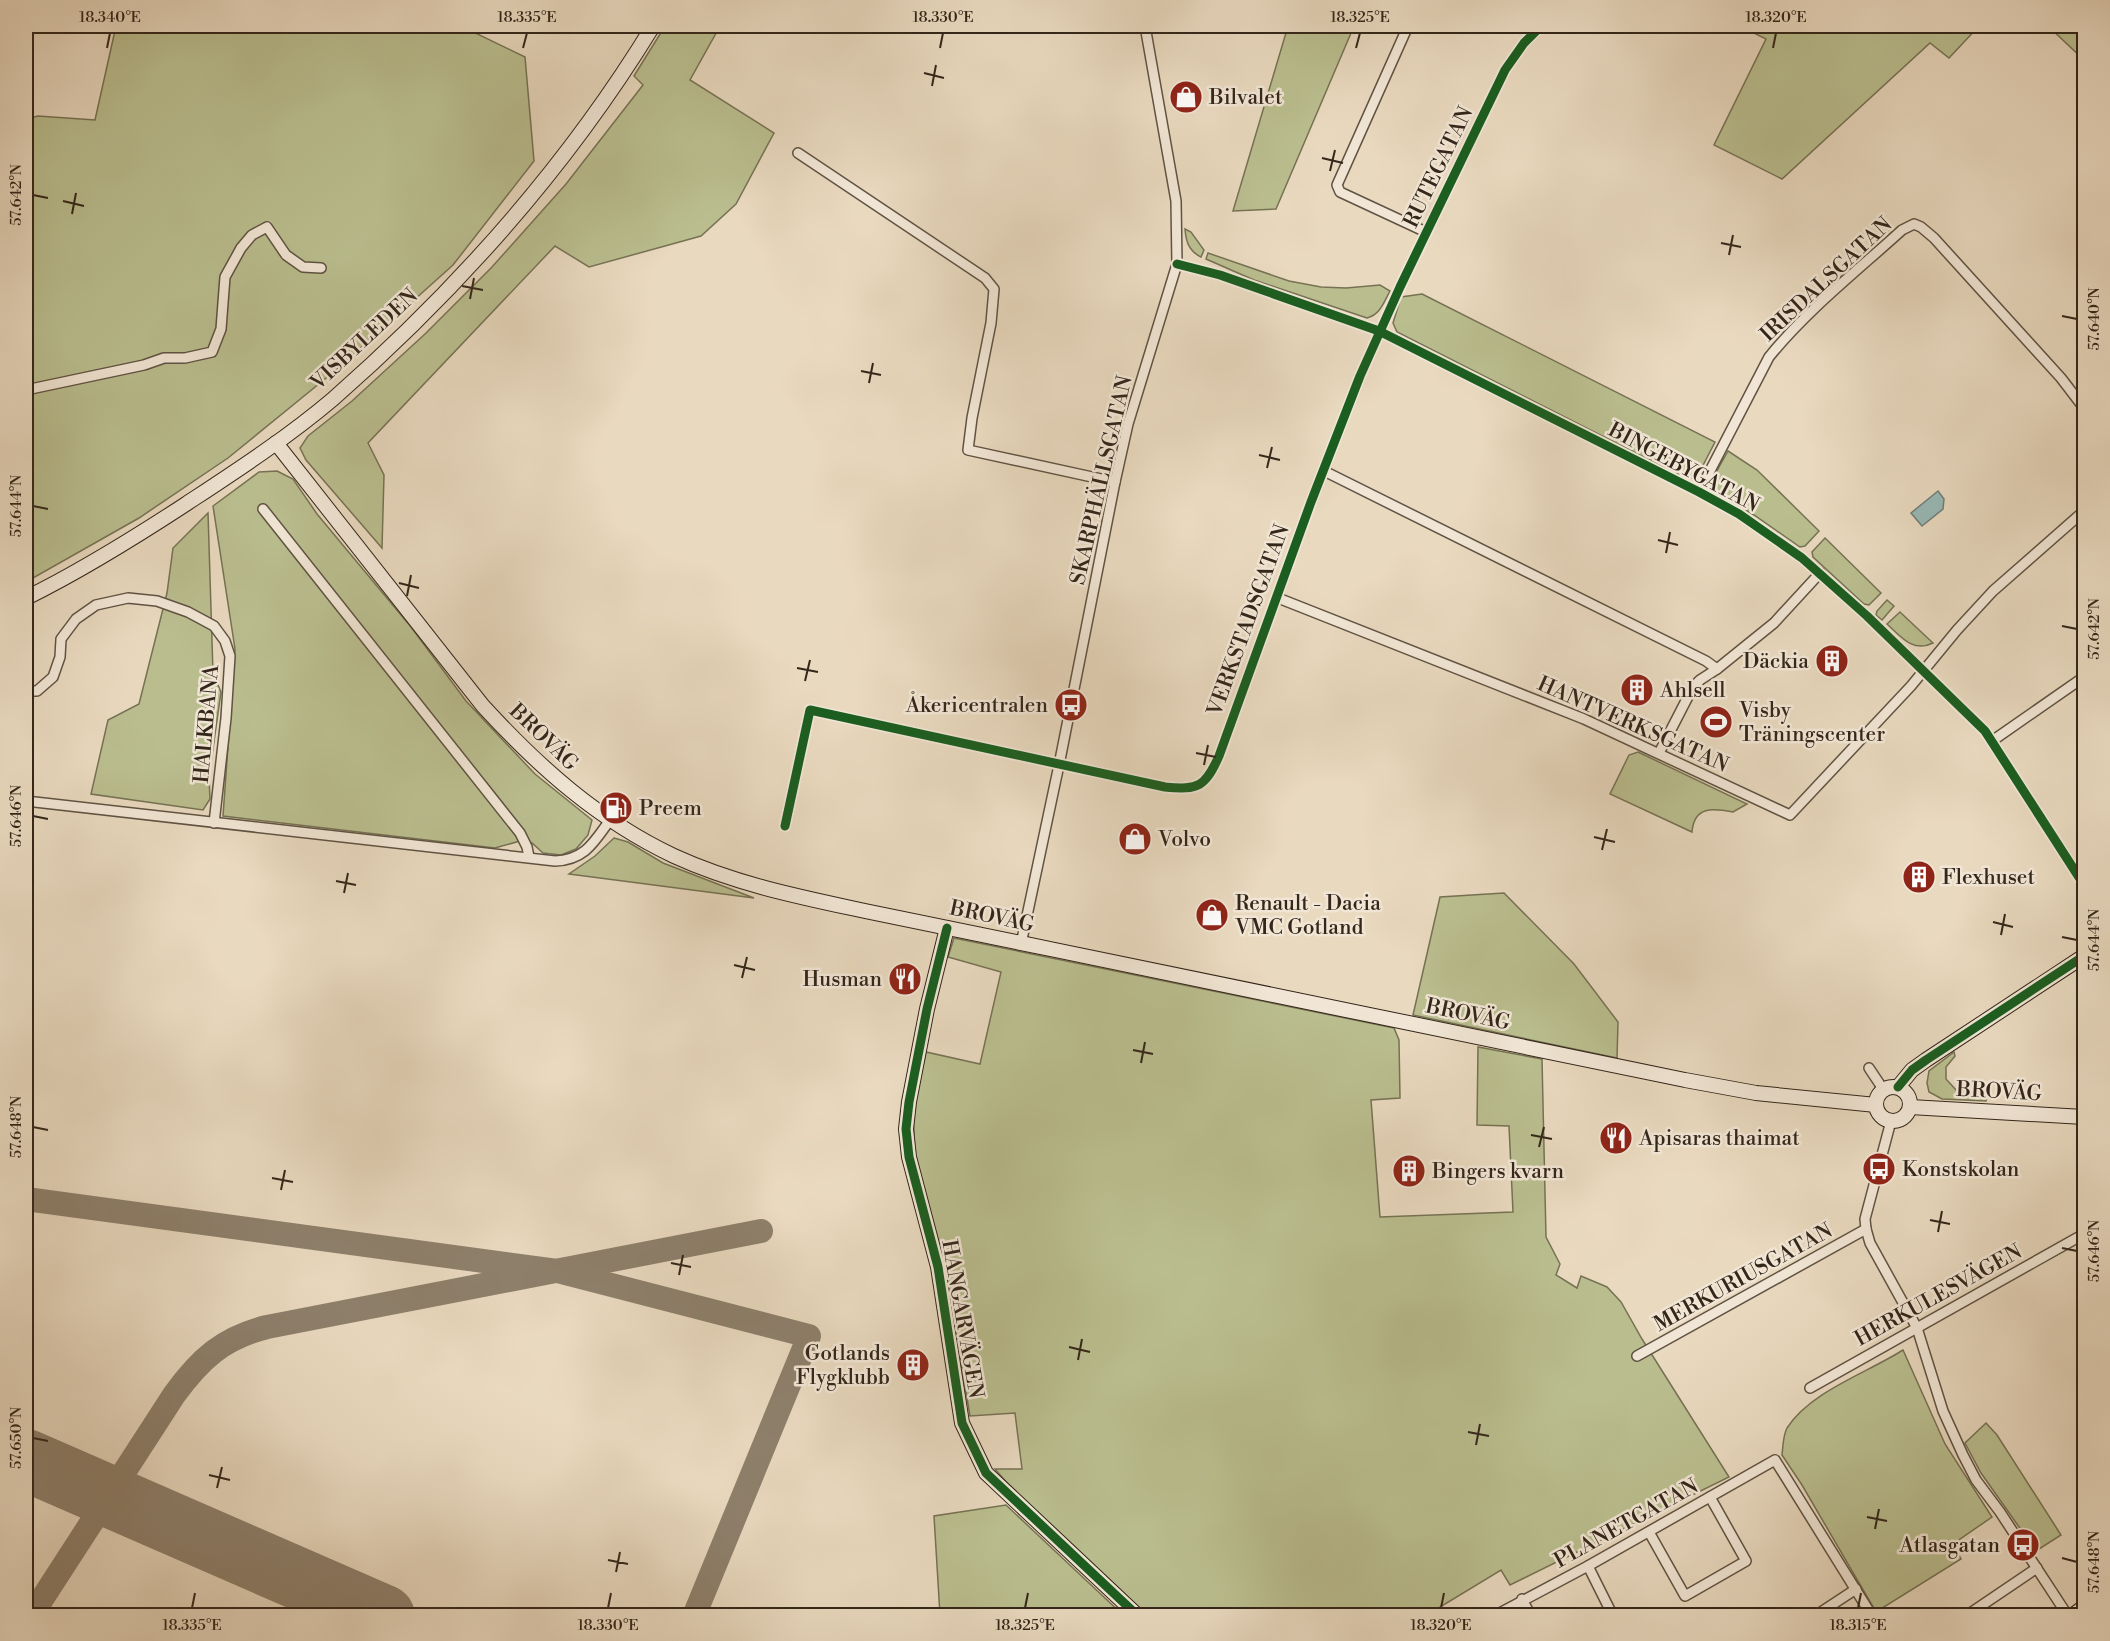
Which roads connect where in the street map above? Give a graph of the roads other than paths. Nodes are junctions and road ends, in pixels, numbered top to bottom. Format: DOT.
graph roads {
  1 [pos="653,26"];
  2 [pos="1145,26"];
  3 [pos="1408,26"];
  4 [pos="1541,26"];
  5 [pos="798,153"];
  6 [pos="1426,232"];
  7 [pos="1177,264"];
  8 [pos="321,268"];
  9 [pos="1379,331"];
  10 [pos="26,390"];
  11 [pos="2085,408"];
  12 [pos="276,443"];
  13 [pos="1324,471"];
  14 [pos="1115,482"];
  15 [pos="1699,492"];
  16 [pos="263,508"];
  17 [pos="2085,511"];
  18 [pos="1820,573"];
  19 [pos="26,598"];
  20 [pos="1278,598"];
  21 [pos="1717,669"];
  22 [pos="1924,671"];
  23 [pos="2085,677"];
  24 [pos="26,691"];
  25 [pos="1992,741"];
  26 [pos="1659,753"];
  27 [pos="1059,765"];
  28 [pos="26,801"];
  29 [pos="610,820"];
  30 [pos="214,823"];
  31 [pos="785,825"];
  32 [pos="529,857"];
  33 [pos="2085,885"];
  34 [pos="947,928"];
  35 [pos="1021,944"];
  36 [pos="2085,956"];
  37 [pos="1869,1068"];
  38 [pos="1898,1087"];
  39 [pos="1883,1089"];
  40 [pos="1876,1105"];
  41 [pos="1910,1107"];
  42 [pos="2085,1117"];
  43 [pos="1891,1121"];
  44 [pos="1866,1230"];
  45 [pos="2085,1234"];
  46 [pos="1917,1328"];
  47 [pos="1637,1356"];
  48 [pos="1810,1388"];
  49 [pos="1710,1497"];
  50 [pos="1649,1532"];
  51 [pos="1588,1566"];
  52 [pos="2037,1568"];
  53 [pos="1856,1589"];
  54 [pos="1522,1599"];
  55 [pos="2085,1607"];
  56 [pos="1138,1616"];
  57 [pos="1494,1616"];
  58 [pos="1531,1616"];
  59 [pos="1614,1616"];
  60 [pos="1815,1616"];
  61 [pos="1872,1616"];
  62 [pos="1966,1616"];
  63 [pos="2070,1616"];
  1 -- 12 [label="main road, VISBYLEDEN"];
  2 -- 7 [label="street, SKARPHÄLLSGATAN"];
  3 -- 6 [label="street"];
  4 -- 6 [label="street, RUTEGATAN"];
  5 -- 14 [label="street"];
  6 -- 9 [label="street, RUTEGATAN"];
  7 -- 9 [label="street, BINGEBYGATAN"];
  7 -- 14 [label="street, SKARPHÄLLSGATAN"];
  8 -- 10 [label="street"];
  9 -- 13 [label="street, VERKSTADSGATAN"];
  9 -- 15 [label="street, BINGEBYGATAN"];
  11 -- 15 [label="street, IRISDALSGATAN"];
  12 -- 19 [label="main road, VISBYLEDEN"];
  12 -- 29 [label="main road, BROVÄG"];
  13 -- 20 [label="street, VERKSTADSGATAN"];
  13 -- 21 [label="street"];
  14 -- 27 [label="street, SKARPHÄLLSGATAN"];
  15 -- 18 [label="street, BINGEBYGATAN"];
  16 -- 32 [label="street"];
  17 -- 22 [label="street"];
  18 -- 21 [label="street"];
  18 -- 22 [label="street, BINGEBYGATAN"];
  20 -- 26 [label="street, HANTVERKSGATAN"];
  20 -- 27 [label="street, VERKSTADSGATAN"];
  21 -- 26 [label="street"];
  22 -- 25 [label="street, BINGEBYGATAN"];
  22 -- 26 [label="street, HANTVERKSGATAN"];
  23 -- 25 [label="street"];
  24 -- 30 [label="street, HALKBANA"];
  25 -- 33 [label="street, BINGEBYGATAN"];
  27 -- 31 [label="street"];
  27 -- 35 [label="street, SKARPHÄLLSGATAN"];
  28 -- 30 [label="street"];
  29 -- 32 [label="street"];
  29 -- 34 [label="main road, BROVÄG"];
  30 -- 32 [label="street"];
  34 -- 35 [label="main road, BROVÄG"];
  34 -- 56 [label="main road, HANGARVÄGEN"];
  35 -- 40 [label="main road, BROVÄG"];
  36 -- 38 [label="main road"];
  37 -- 39 [label="street"];
  38 -- 39 [label="main road"];
  38 -- 41 [label="main road"];
  39 -- 40 [label="main road"];
  40 -- 43 [label="main road"];
  41 -- 42 [label="main road, BROVÄG"];
  41 -- 43 [label="main road"];
  43 -- 44 [label="street"];
  44 -- 46 [label="street"];
  44 -- 47 [label="street, MERKURIUSGATAN"];
  45 -- 46 [label="street, HERKULESVÄGEN"];
  46 -- 48 [label="street, HERKULESVÄGEN"];
  46 -- 52 [label="street"];
  49 -- 50 [label="street, PLANETGATAN"];
  49 -- 50 [label="street"];
  49 -- 53 [label="street, PLANETGATAN"];
  50 -- 51 [label="street, PLANETGATAN"];
  51 -- 54 [label="street, PLANETGATAN"];
  51 -- 59 [label="street"];
  52 -- 62 [label="street"];
  52 -- 63 [label="street"];
  53 -- 60 [label="street"];
  53 -- 61 [label="street"];
  54 -- 57 [label="street, PLANETGATAN"];
  54 -- 58 [label="street"];
  55 -- 63 [label="main road"];
}
